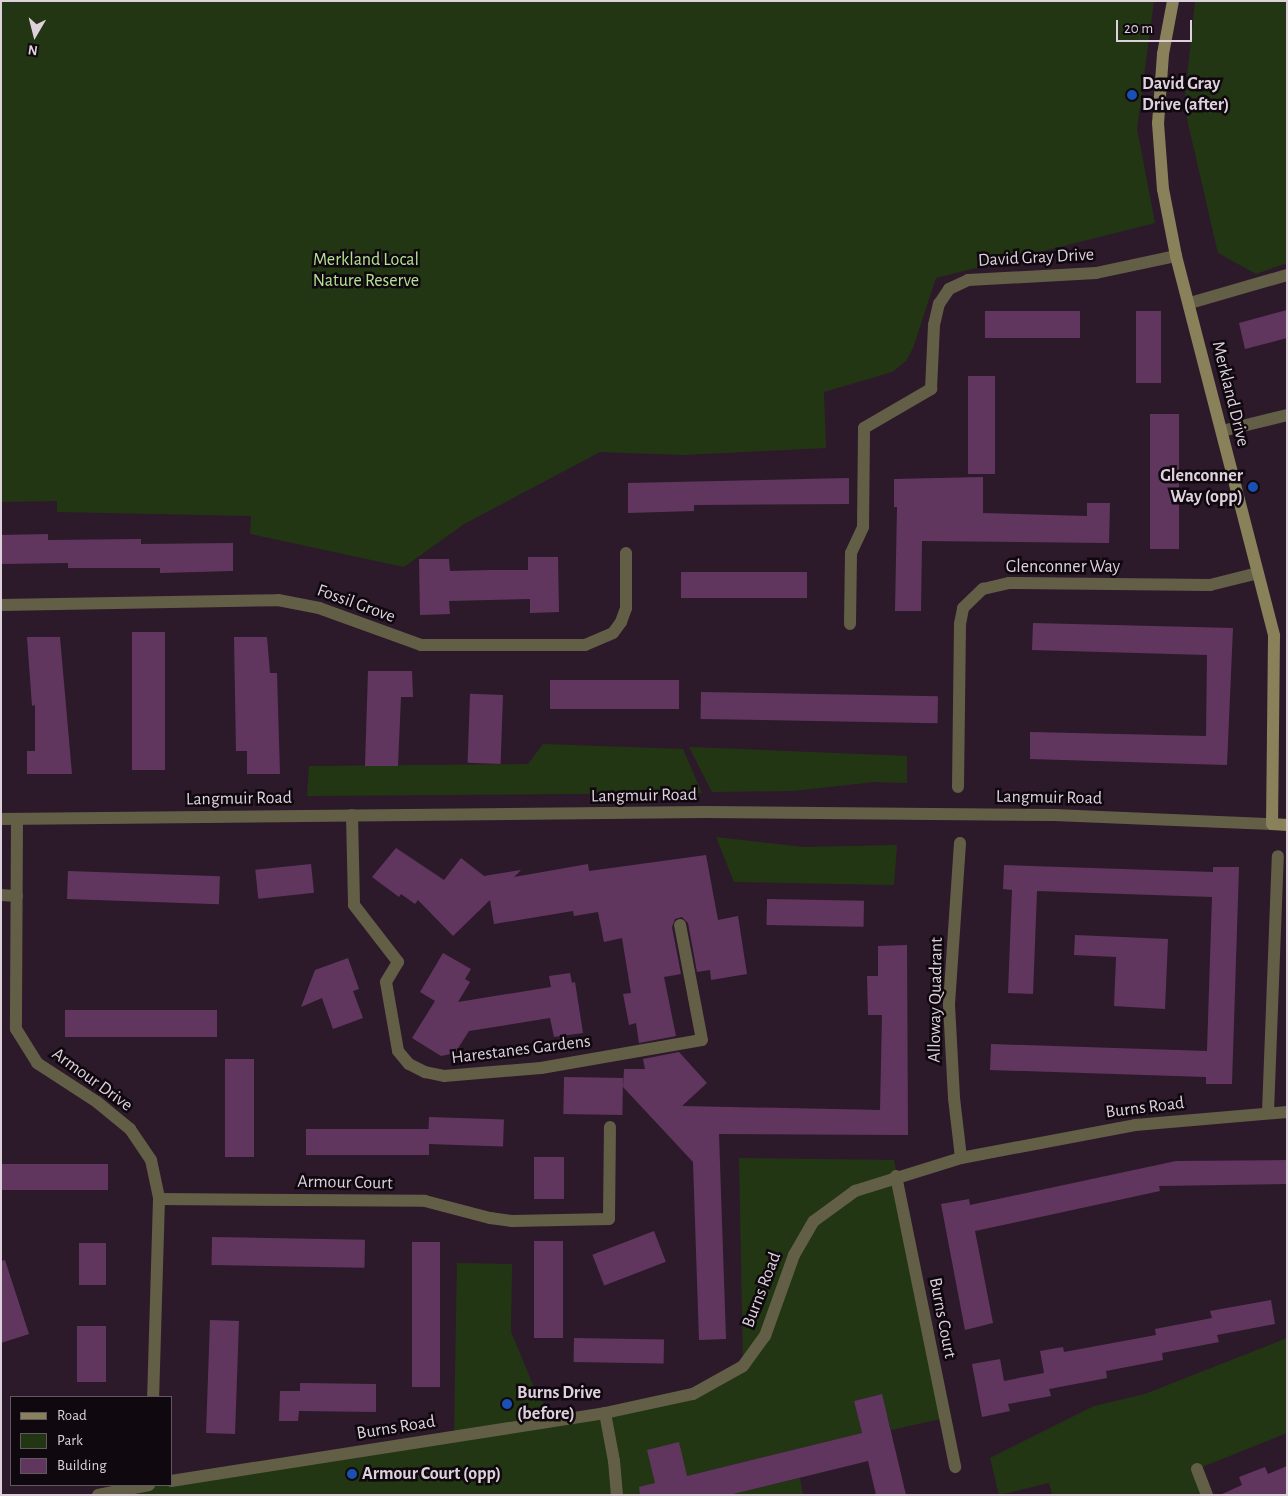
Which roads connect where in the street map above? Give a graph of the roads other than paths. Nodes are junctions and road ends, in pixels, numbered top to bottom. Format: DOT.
graph roads {
  1 [pos="1173,1"];
  2 [pos="1176,256"];
  3 [pos="1287,276"];
  4 [pos="1190,303"];
  5 [pos="1287,415"];
  6 [pos="1222,431"];
  7 [pos="626,553"];
  8 [pos="1258,573"];
  9 [pos="1,605"];
  10 [pos="850,624"];
  11 [pos="958,786"];
  12 [pos="352,815"];
  13 [pos="1,819"];
  14 [pos="18,819"];
  15 [pos="1272,824"];
  16 [pos="1287,825"];
  17 [pos="960,843"];
  18 [pos="1278,856"];
  19 [pos="1,896"];
  20 [pos="17,896"];
  21 [pos="680,925"];
  22 [pos="1268,1112"];
  23 [pos="1287,1112"];
  24 [pos="610,1127"];
  25 [pos="961,1158"];
  26 [pos="896,1176"];
  27 [pos="159,1199"];
  28 [pos="153,1396"];
  29 [pos="605,1413"];
  30 [pos="954,1467"];
  31 [pos="1197,1470"];
  32 [pos="172,1481"];
  33 [pos="144,1486"];
  34 [pos="98,1495"];
  35 [pos="617,1495"];
  36 [pos="1207,1495"];
  1 -- 2 [label="street, Merkland Drive"];
  2 -- 4 [label="street, Merkland Drive"];
  2 -- 10 [label="street, David Gray Drive"];
  3 -- 4 [label="street"];
  4 -- 6 [label="street, Merkland Drive"];
  5 -- 6 [label="street"];
  6 -- 8 [label="street, Merkland Drive"];
  7 -- 9 [label="street, Fossil Grove"];
  8 -- 11 [label="street, Glenconner Way"];
  8 -- 15 [label="street, Merkland Drive"];
  12 -- 14 [label="street, Langmuir Road"];
  12 -- 15 [label="street, Langmuir Road"];
  12 -- 21 [label="street, Harestanes Gardens"];
  13 -- 14 [label="street, Langmuir Road"];
  14 -- 20 [label="street, Armour Drive"];
  15 -- 16 [label="street, Langmuir Road"];
  17 -- 25 [label="street, Alloway Quadrant"];
  18 -- 22 [label="street"];
  19 -- 20 [label="street"];
  20 -- 27 [label="street, Armour Drive"];
  22 -- 23 [label="street, Burns Road"];
  22 -- 25 [label="street, Burns Road"];
  24 -- 27 [label="street, Armour Court"];
  25 -- 26 [label="street, Burns Road"];
  26 -- 29 [label="street, Burns Road"];
  26 -- 30 [label="street, Burns Court"];
  27 -- 28 [label="street, Armour Drive"];
  29 -- 32 [label="street, Burns Road"];
  29 -- 35 [label="street"];
  31 -- 36 [label="street"];
  33 -- 34 [label="street"];
}
